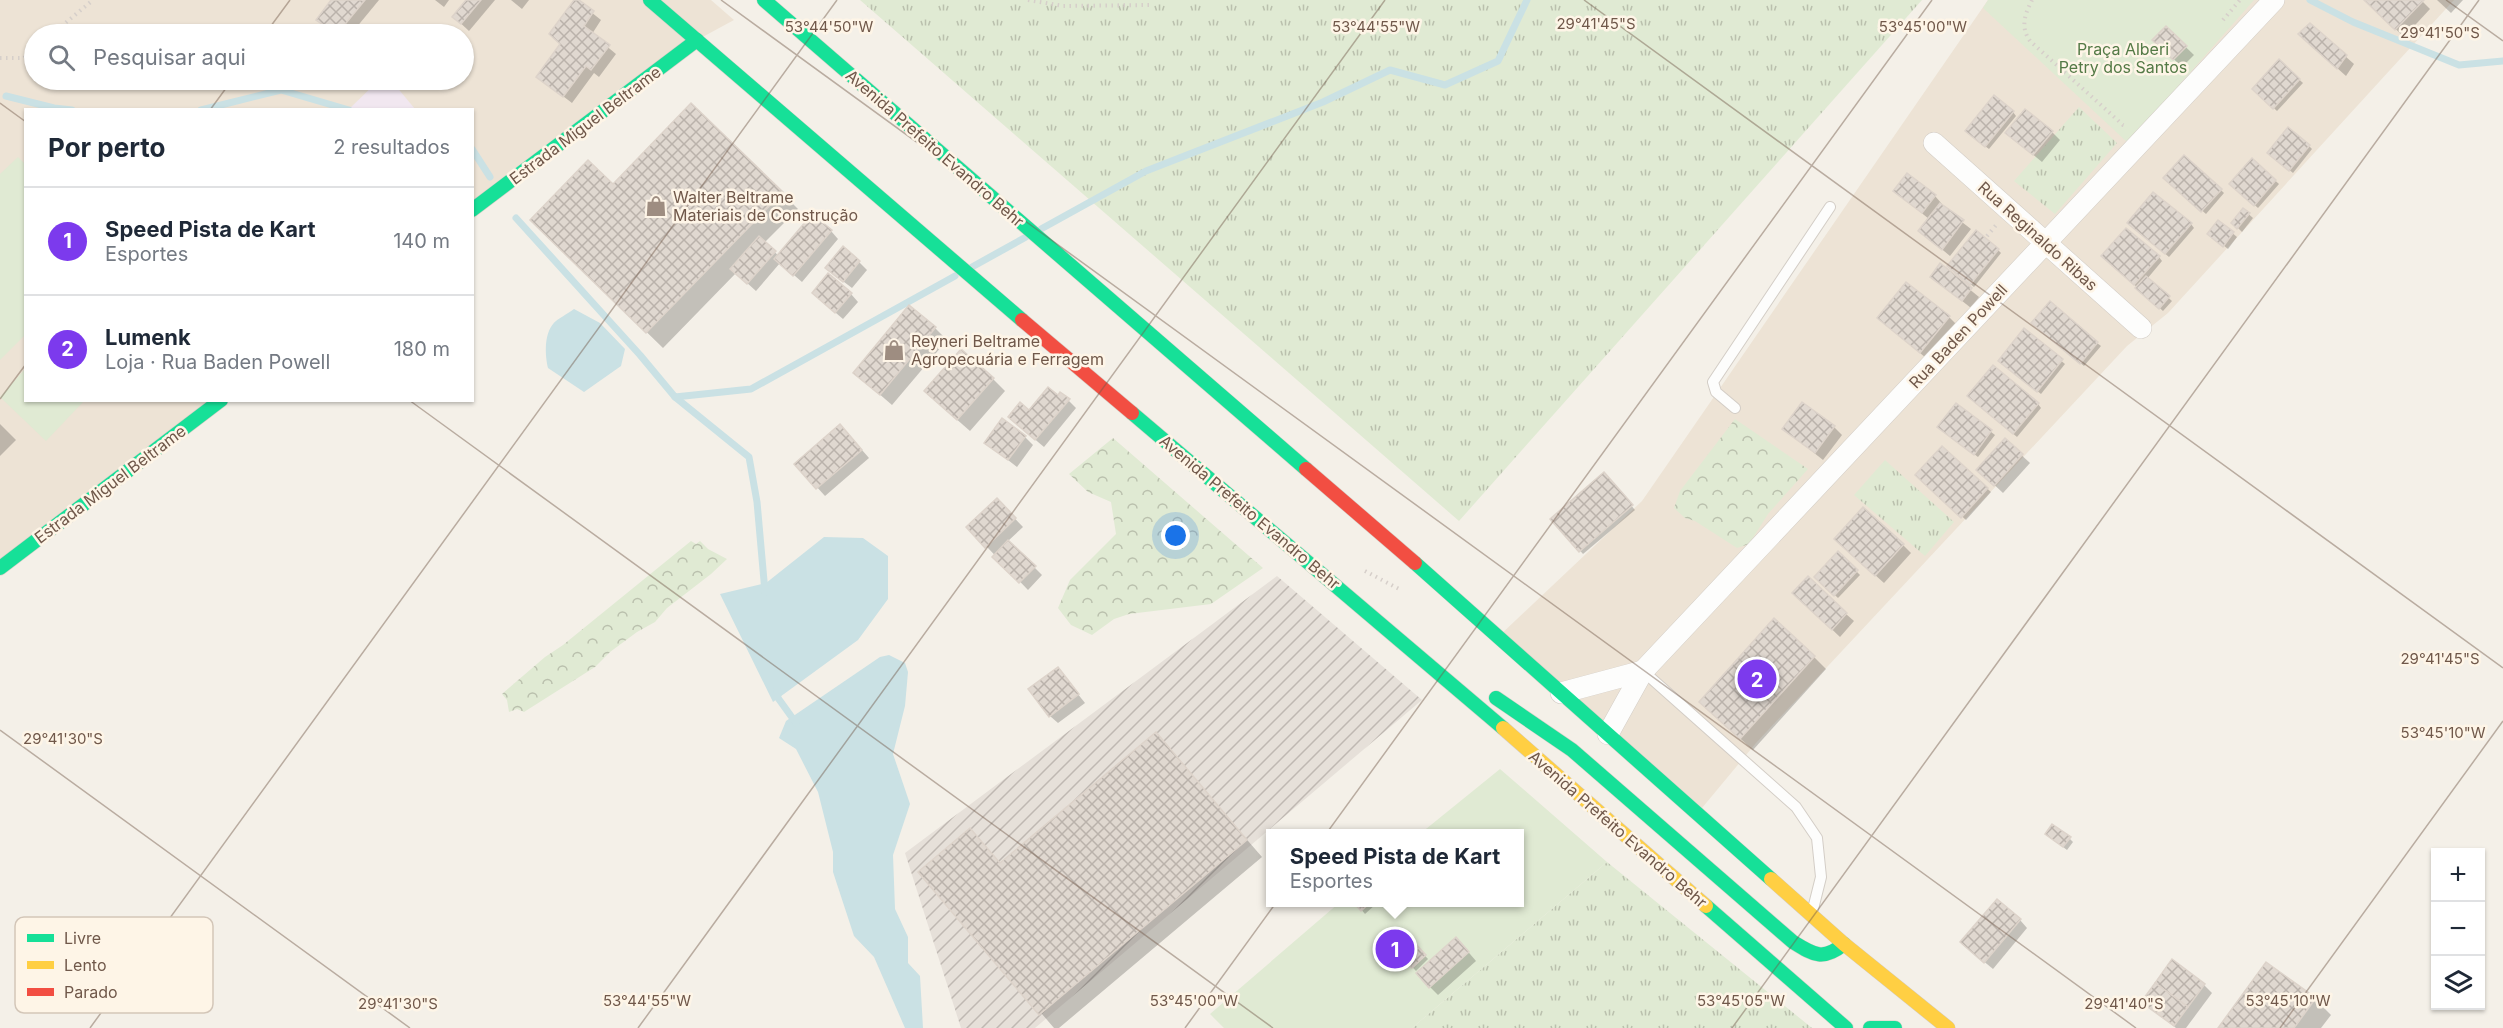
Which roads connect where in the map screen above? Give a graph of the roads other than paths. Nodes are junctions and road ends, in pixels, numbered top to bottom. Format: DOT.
graph roads {
  1 [pos="650,0"];
  2 [pos="764,0"];
  3 [pos="2274,0"];
  4 [pos="697,40"];
  5 [pos="1934,143"];
  6 [pos="1830,207"];
  7 [pos="474,208"];
  8 [pos="2046,243"];
  9 [pos="2141,328"];
  10 [pos="218,402"];
  11 [pos="1735,408"];
  12 [pos="0,568"];
  13 [pos="1421,656"];
  14 [pos="1643,671"];
  15 [pos="1561,693"];
  16 [pos="1608,734"];
  17 [pos="1811,915"];
  18 [pos="1844,944"];
  19 [pos="1846,1028"];
  20 [pos="1870,1028"];
  21 [pos="1895,1028"];
  22 [pos="1948,1028"];
  1 -- 4 [label="main road, Avenida Prefeito Evandro Behr"];
  2 -- 15 [label="main road, Avenida Prefeito Evandro Behr"];
  3 -- 8 [label="street, Rua Baden Powell"];
  4 -- 7 [label="main road, Estrada Miguel Beltrame"];
  4 -- 13 [label="main road, Avenida Prefeito Evandro Behr"];
  5 -- 8 [label="street, Rua Reginaldo Ribas"];
  6 -- 11 [label="lane"];
  8 -- 9 [label="street, Rua Reginaldo Ribas"];
  8 -- 14 [label="street, Rua Baden Powell"];
  10 -- 12 [label="main road, Estrada Miguel Beltrame"];
  13 -- 18 [label="main road"];
  13 -- 19 [label="main road, Avenida Prefeito Evandro Behr"];
  14 -- 15 [label="street"];
  14 -- 16 [label="street, Rua Baden Powell"];
  14 -- 17 [label="lane"];
  15 -- 16 [label="main road, Avenida Prefeito Evandro Behr"];
  16 -- 17 [label="main road, Avenida Prefeito Evandro Behr"];
  17 -- 18 [label="main road, Avenida Prefeito Evandro Behr"];
  18 -- 22 [label="main road, Avenida Prefeito Evandro Behr"];
  20 -- 21 [label="main road"];
}
